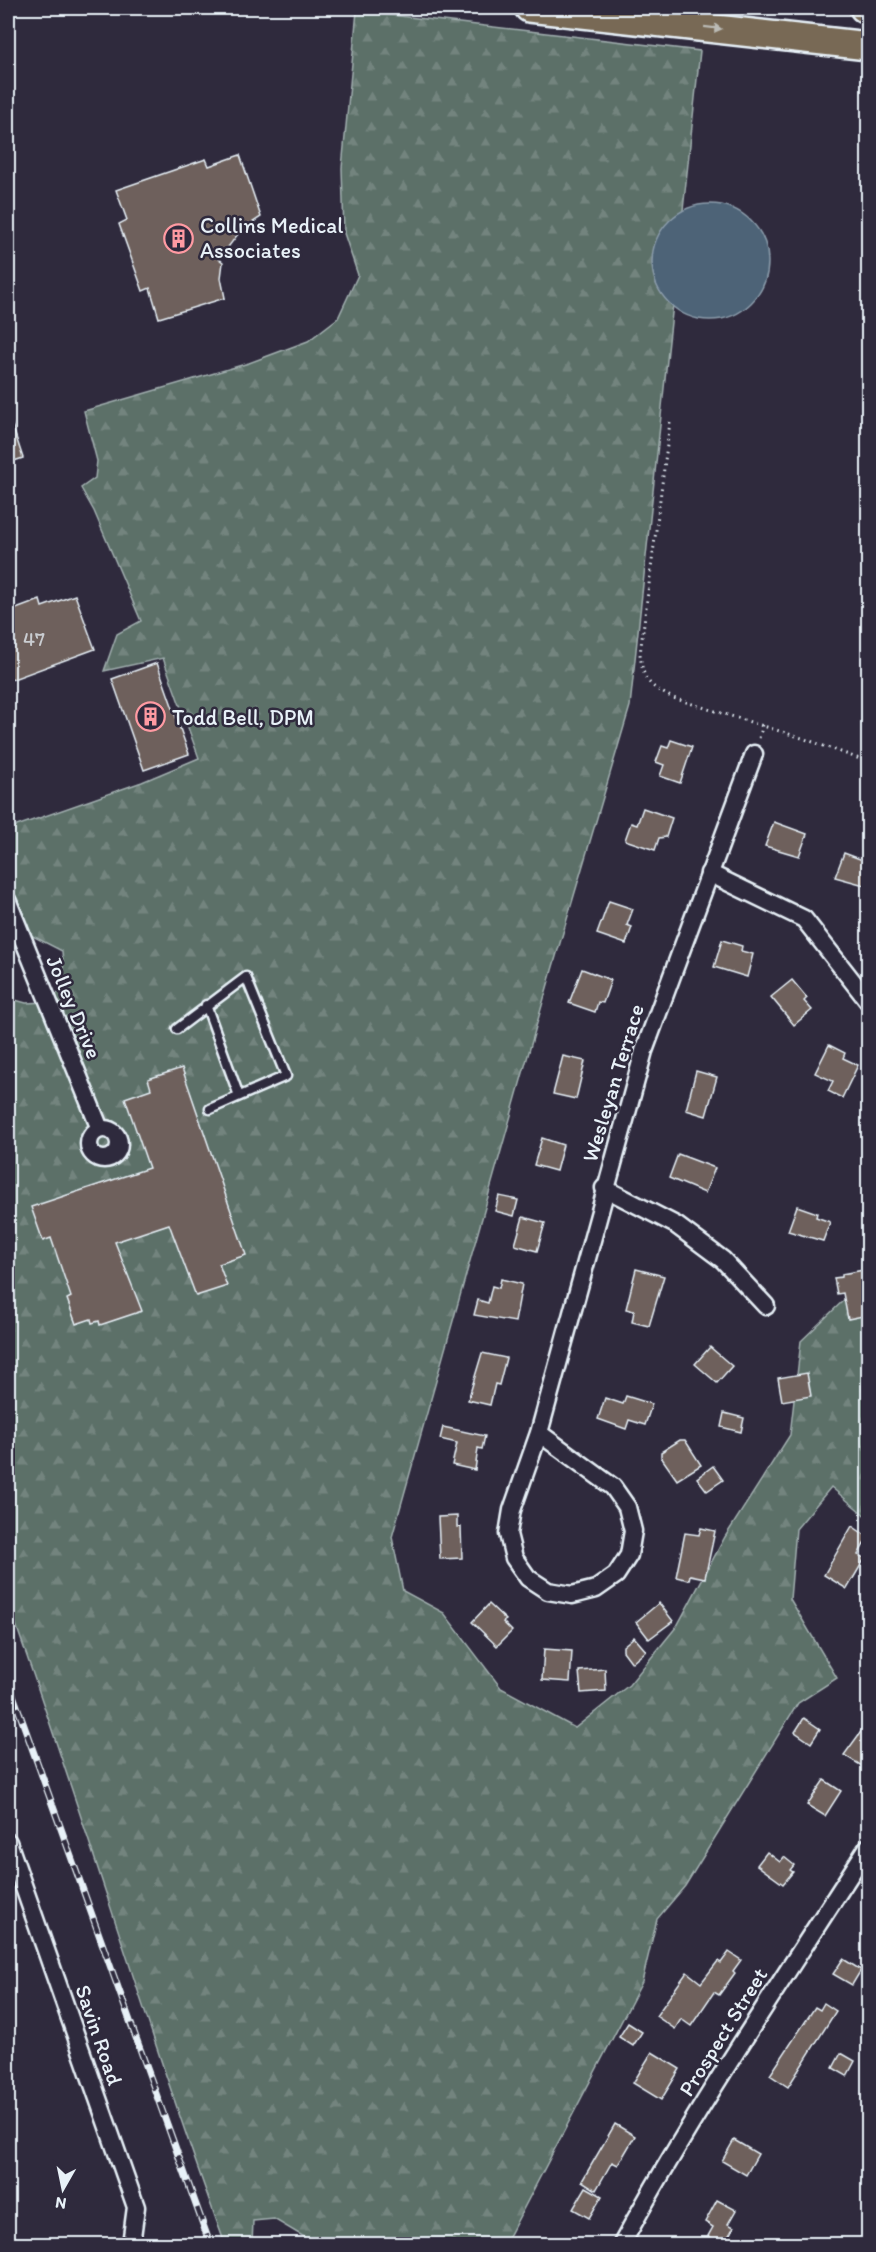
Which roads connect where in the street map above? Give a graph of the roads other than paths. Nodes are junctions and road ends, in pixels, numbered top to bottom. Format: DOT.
graph roads {
  1 [pos="530,8"];
  2 [pos="864,8"];
  3 [pos="868,8"];
  4 [pos="868,46"];
  5 [pos="754,754"];
  6 [pos="709,873"];
  7 [pos="8,902"];
  8 [pos="868,1000"];
  9 [pos="206,1005"];
  10 [pos="177,1029"];
  11 [pos="239,1096"];
  12 [pos="210,1109"];
  13 [pos="100,1129"];
  14 [pos="604,1188"];
  15 [pos="766,1306"];
  16 [pos="539,1433"];
  17 [pos="8,1842"];
  18 [pos="868,1847"];
  19 [pos="131,2244"];
  20 [pos="622,2244"];
  1 -- 4 [label="main road, one-way"];
  2 -- 3 [label="main road"];
  5 -- 6 [label="street, Wesleyan Terrace"];
  6 -- 8 [label="street"];
  6 -- 14 [label="street, Wesleyan Terrace"];
  7 -- 13 [label="street, Jolley Drive"];
  9 -- 10 [label="lane"];
  9 -- 11 [label="lane"];
  9 -- 11 [label="lane"];
  11 -- 12 [label="lane"];
  14 -- 15 [label="street"];
  14 -- 16 [label="street, Wesleyan Terrace"];
  16 -- 16 [label="street, Wesleyan Terrace"];
  17 -- 19 [label="street, Savin Road"];
  18 -- 20 [label="street, Prospect Street"];
}
